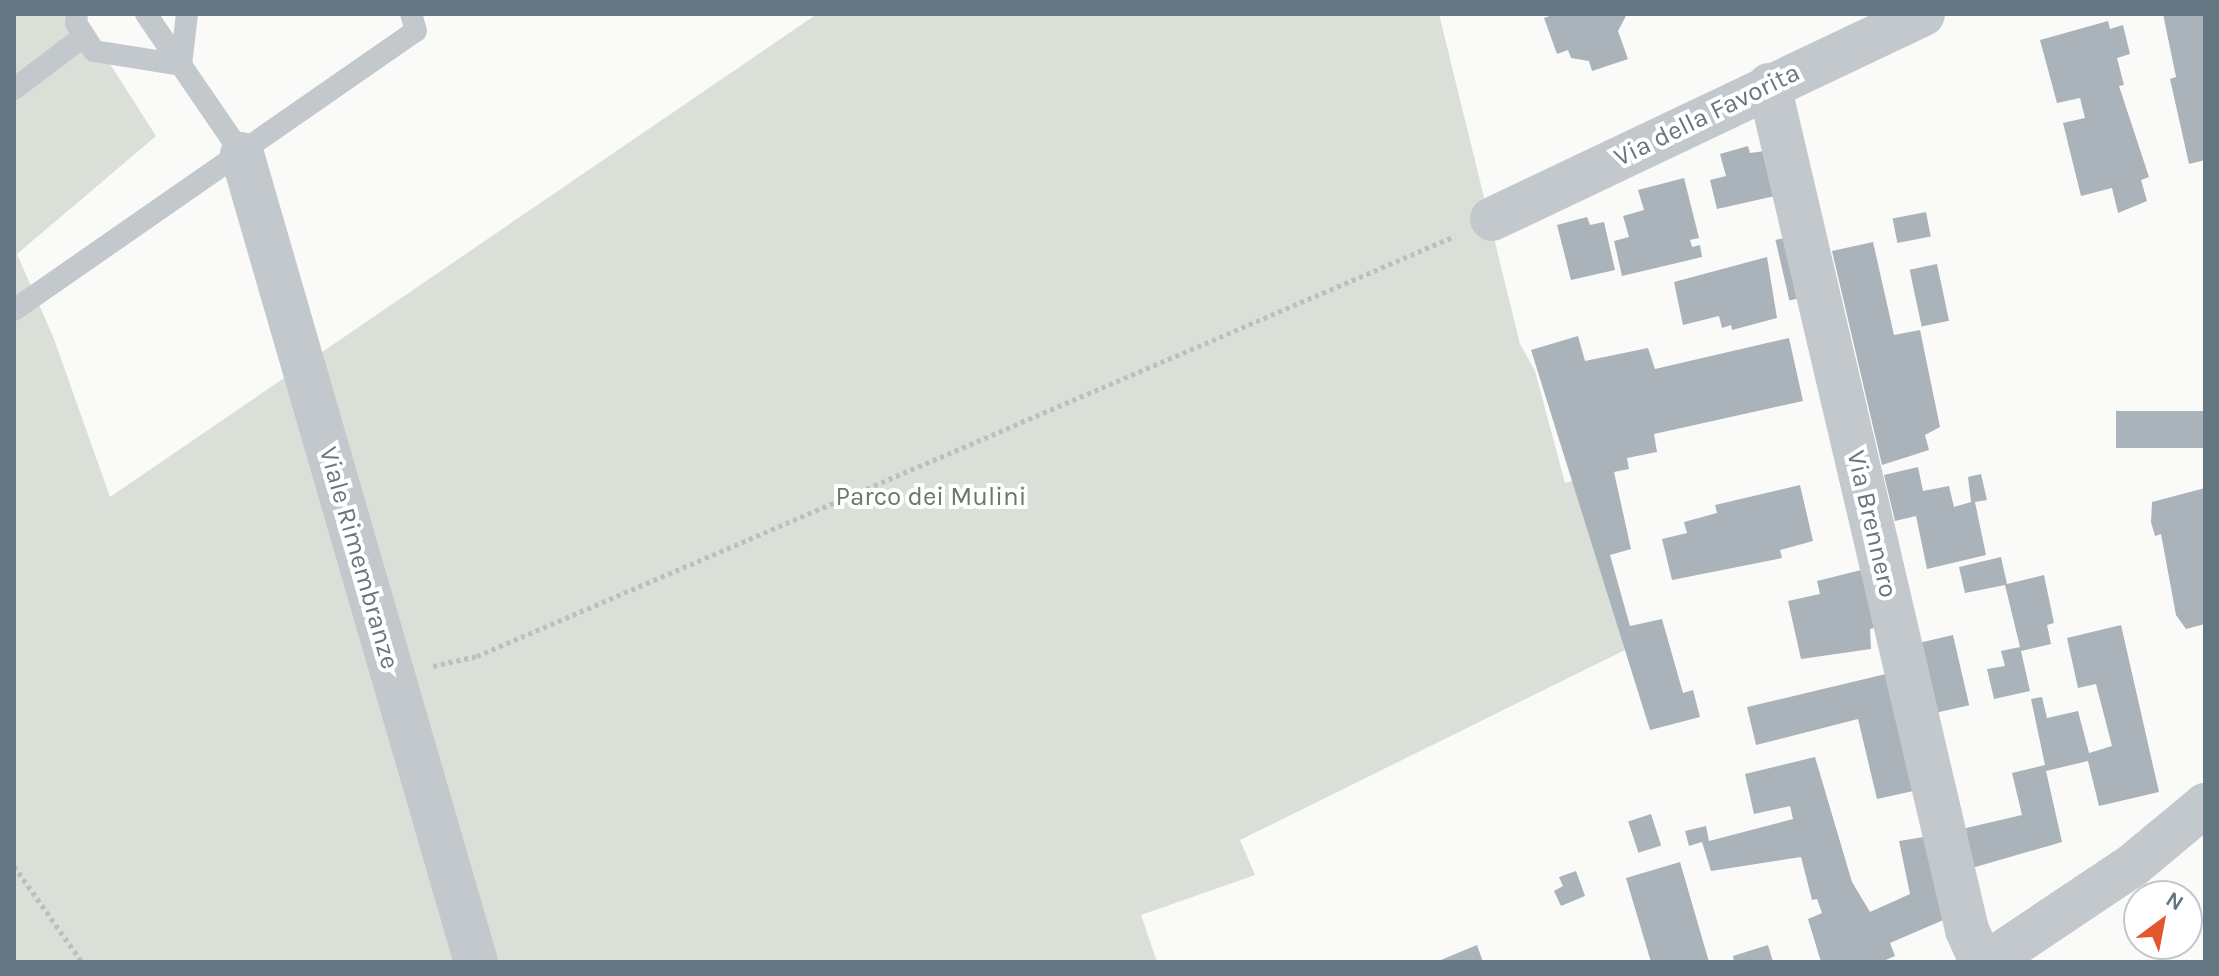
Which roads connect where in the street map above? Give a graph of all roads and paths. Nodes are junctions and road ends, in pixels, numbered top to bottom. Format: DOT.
graph roads {
  1 [pos="77,14"];
  2 [pos="146,14"];
  3 [pos="187,14"];
  4 [pos="411,14"];
  5 [pos="1923,14"];
  6 [pos="84,36"];
  7 [pos="181,65"];
  8 [pos="1769,85"];
  9 [pos="14,89"];
  10 [pos="242,154"];
  11 [pos="1492,219"];
  12 [pos="14,310"];
  13 [pos="393,675"];
  14 [pos="2205,805"];
  15 [pos="14,866"];
  16 [pos="82,962"];
  17 [pos="476,962"];
  18 [pos="1981,962"];
  19 [pos="1988,962"];
  1 -- 6 [label="lane"];
  2 -- 7 [label="lane, Viale Rimembranze"];
  3 -- 7 [label="lane"];
  4 -- 10 [label="lane"];
  5 -- 8 [label="street, Via della Favorita"];
  6 -- 7 [label="lane"];
  6 -- 9 [label="lane"];
  7 -- 10 [label="lane, Viale Rimembranze"];
  8 -- 11 [label="street, Via della Favorita"];
  8 -- 18 [label="street, Via Brennero"];
  10 -- 12 [label="lane"];
  10 -- 13 [label="street, Viale Rimembranze"];
  11 -- 13 [label="path"];
  13 -- 17 [label="street, Viale Rimembranze"];
  14 -- 19 [label="street"];
  15 -- 16 [label="path"];
}
